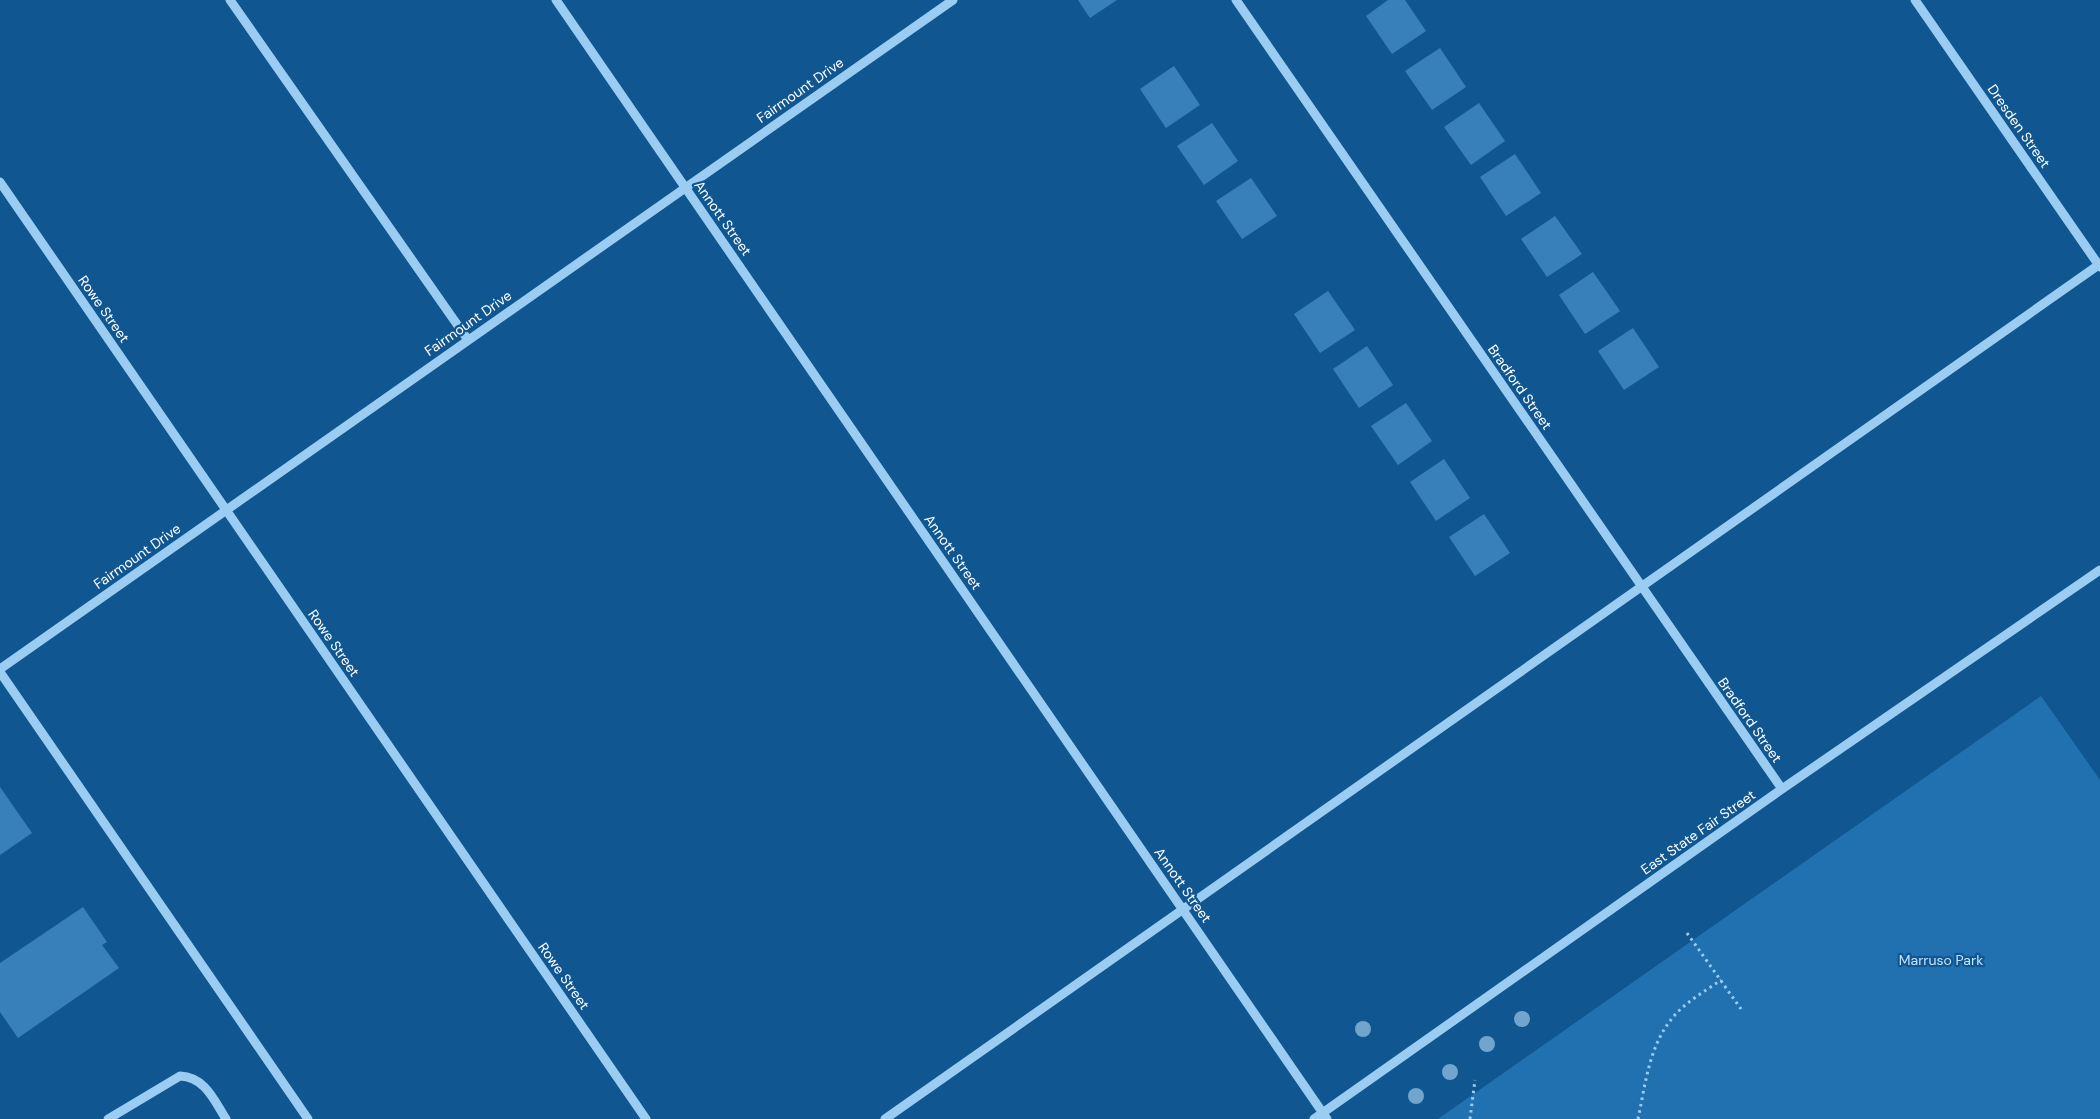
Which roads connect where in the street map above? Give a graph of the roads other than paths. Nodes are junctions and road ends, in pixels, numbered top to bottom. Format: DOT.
graph roads {
  1 [pos="230,0"];
  2 [pos="556,0"];
  3 [pos="953,0"];
  4 [pos="1236,0"];
  5 [pos="1915,0"];
  6 [pos="0,182"];
  7 [pos="685,187"];
  8 [pos="2100,265"];
  9 [pos="468,340"];
  10 [pos="226,510"];
  11 [pos="2100,570"];
  12 [pos="1642,587"];
  13 [pos="0,671"];
  14 [pos="1782,790"];
  15 [pos="1183,909"];
  16 [pos="1325,1116"];
  17 [pos="108,1119"];
  18 [pos="226,1119"];
  19 [pos="308,1119"];
  20 [pos="646,1119"];
  21 [pos="885,1119"];
  22 [pos="1314,1119"];
  1 -- 9 [label="street"];
  2 -- 7 [label="street, Annott Street"];
  3 -- 7 [label="street, Fairmount Drive"];
  4 -- 12 [label="street, Bradford Street"];
  5 -- 8 [label="street, Dresden Street"];
  6 -- 10 [label="street, Rowe Street"];
  7 -- 9 [label="street, Fairmount Drive"];
  7 -- 15 [label="street, Annott Street"];
  8 -- 12 [label="street"];
  9 -- 10 [label="street, Fairmount Drive"];
  10 -- 13 [label="street, Fairmount Drive"];
  10 -- 20 [label="street, Rowe Street"];
  11 -- 14 [label="street, East State Fair Street"];
  12 -- 14 [label="street, Bradford Street"];
  12 -- 15 [label="street"];
  13 -- 19 [label="street"];
  14 -- 16 [label="street, East State Fair Street"];
  15 -- 16 [label="street, Annott Street"];
  15 -- 21 [label="street"];
  16 -- 22 [label="street, East State Fair Street"];
  17 -- 18 [label="street"];
}
